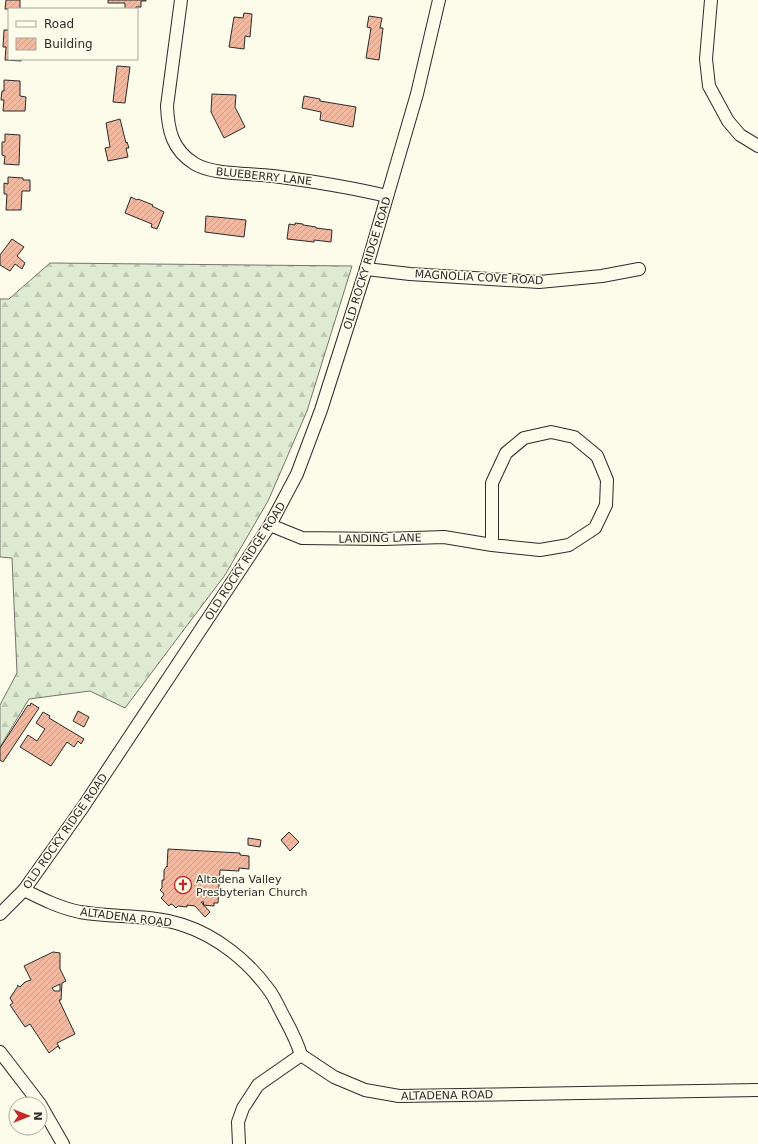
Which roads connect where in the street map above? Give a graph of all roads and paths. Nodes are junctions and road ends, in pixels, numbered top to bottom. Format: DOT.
graph roads {
  1 [pos="180,0"];
  2 [pos="439,0"];
  3 [pos="711,0"];
  4 [pos="758,146"];
  5 [pos="387,196"];
  6 [pos="366,269"];
  7 [pos="639,269"];
  8 [pos="270,525"];
  9 [pos="492,545"];
  10 [pos="24,890"];
  11 [pos="0,914"];
  12 [pos="0,1052"];
  13 [pos="301,1055"];
  14 [pos="758,1090"];
  15 [pos="63,1144"];
  16 [pos="239,1144"];
  1 -- 5 [label="street, BLUEBERRY LANE"];
  2 -- 5 [label="street, OLD ROCKY RIDGE ROAD"];
  3 -- 4 [label="street"];
  5 -- 6 [label="street, OLD ROCKY RIDGE ROAD"];
  6 -- 7 [label="street, MAGNOLIA COVE ROAD"];
  6 -- 8 [label="street, OLD ROCKY RIDGE ROAD"];
  8 -- 9 [label="street, LANDING LANE"];
  8 -- 10 [label="street, OLD ROCKY RIDGE ROAD"];
  9 -- 9 [label="street, LANDING LANE"];
  10 -- 11 [label="street, OLD ROCKY RIDGE ROAD"];
  10 -- 13 [label="street, ALTADENA ROAD"];
  12 -- 15 [label="street"];
  13 -- 14 [label="street, ALTADENA ROAD"];
  13 -- 16 [label="street"];
}
